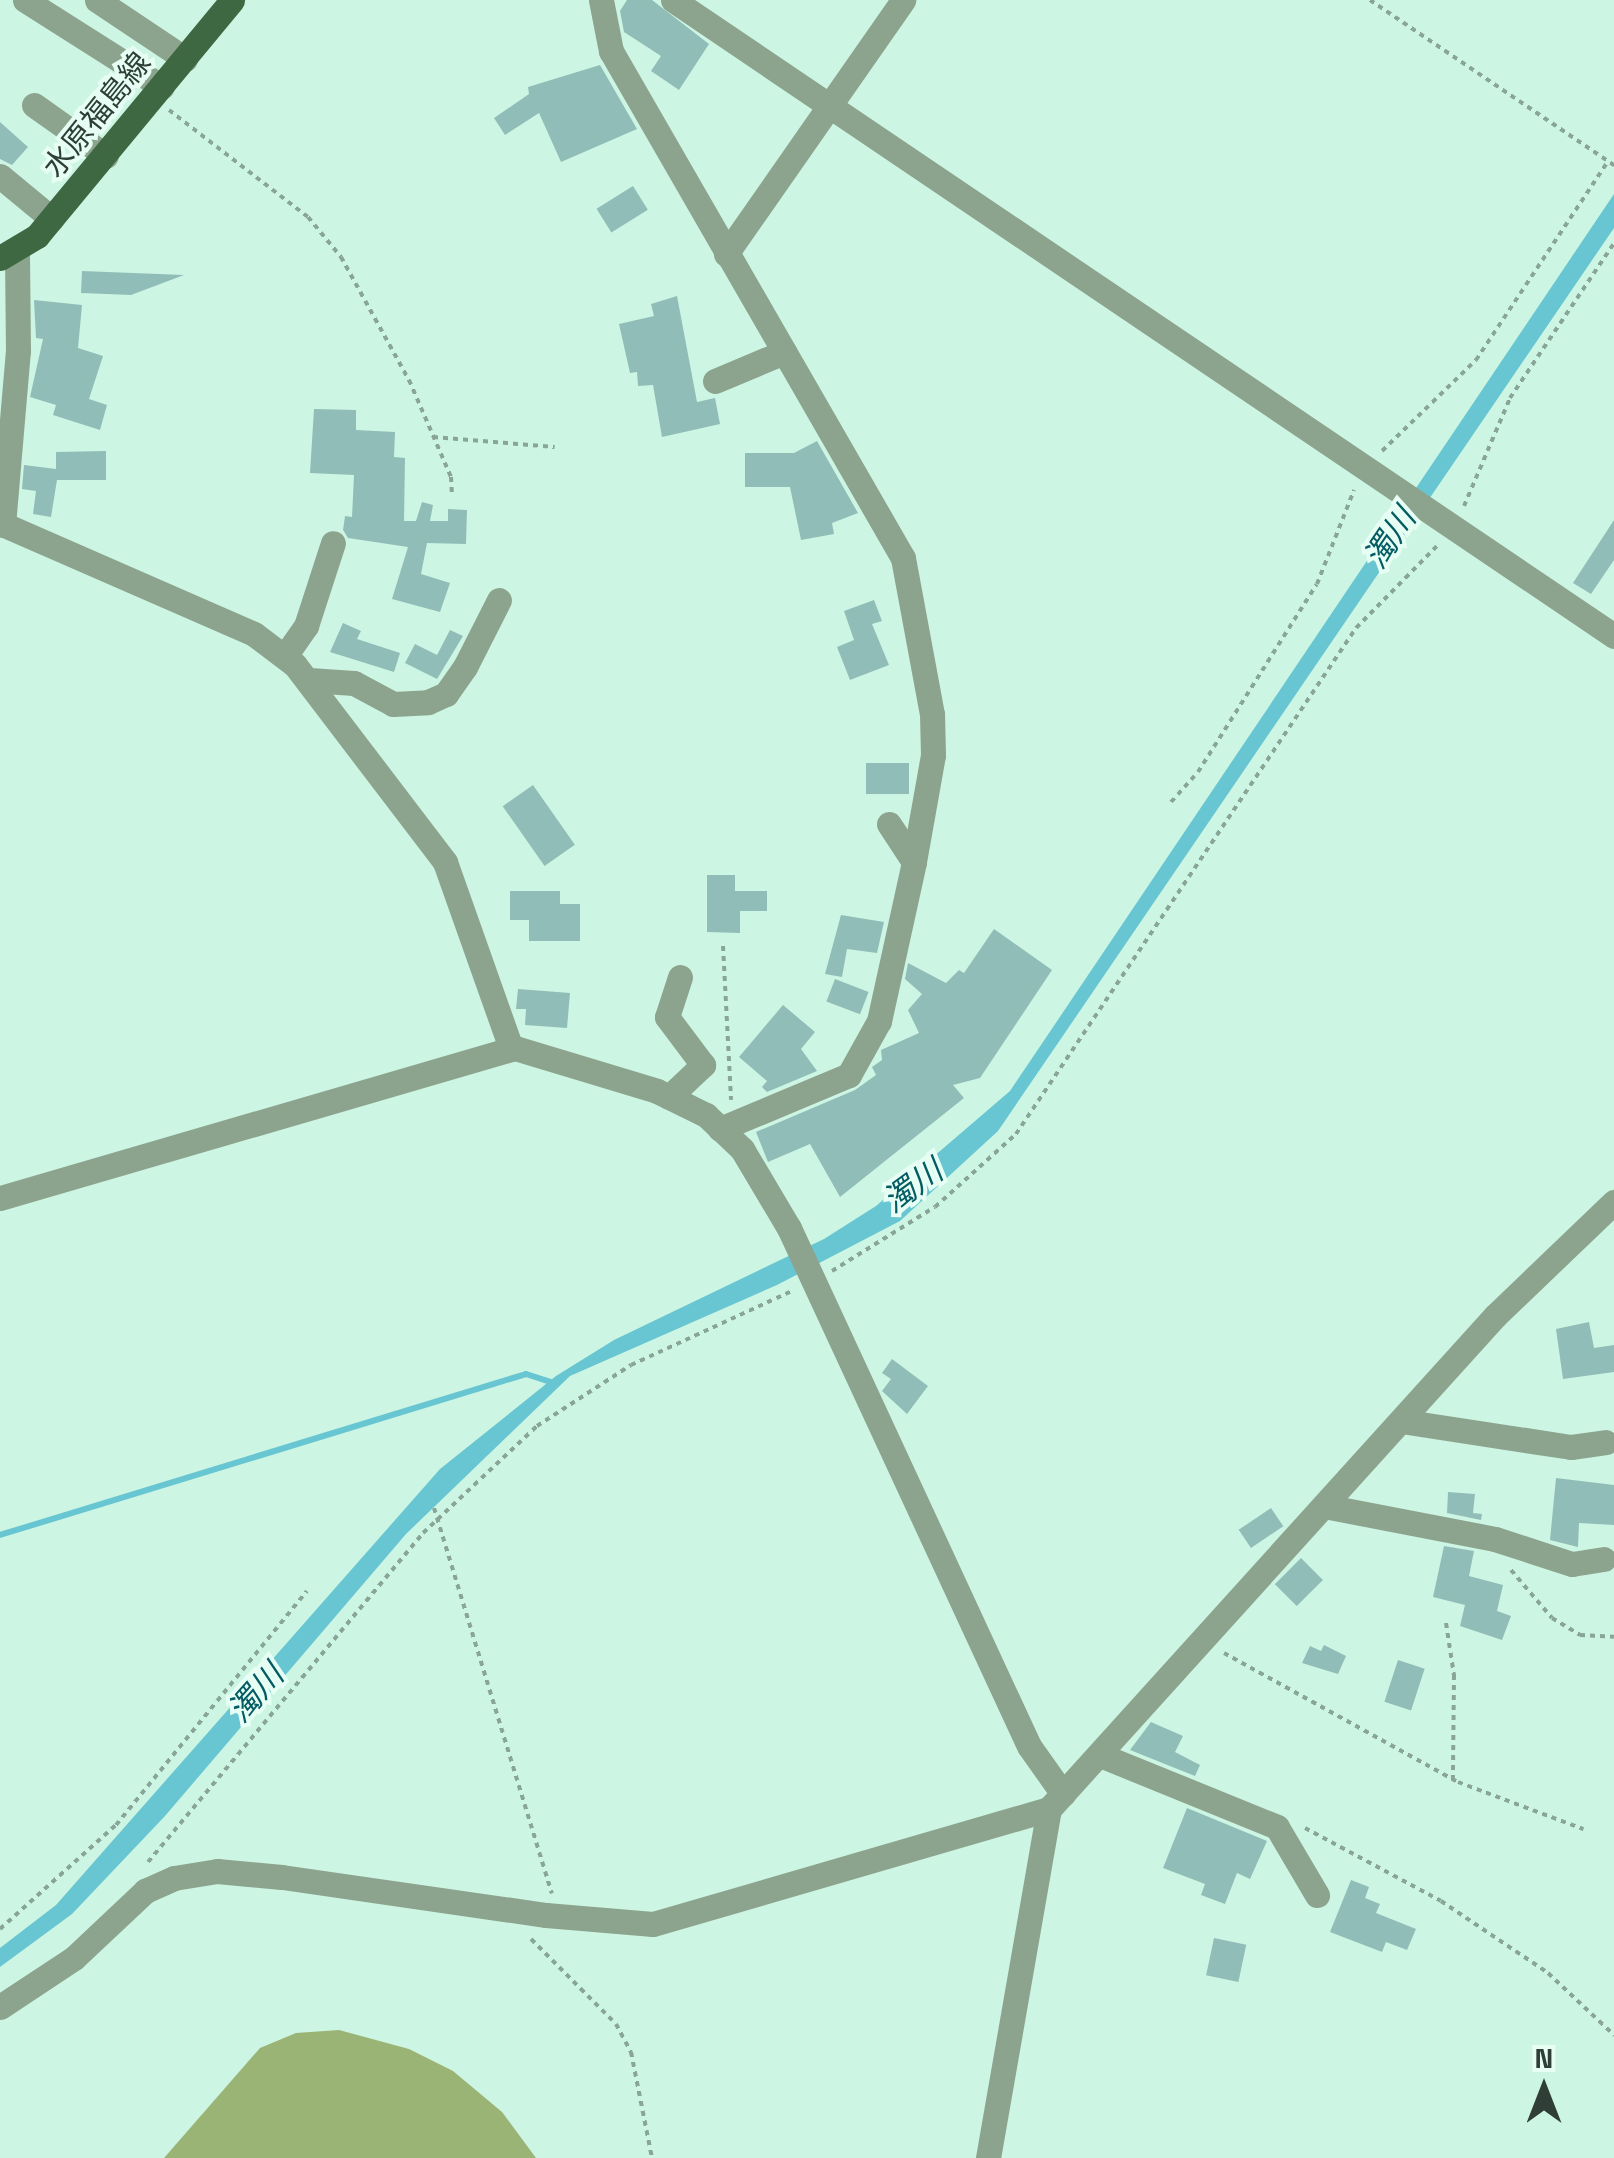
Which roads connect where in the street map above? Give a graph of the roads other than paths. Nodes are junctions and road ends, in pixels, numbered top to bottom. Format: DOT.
graph roads {
  1 [pos="25,0"];
  2 [pos="98,0"];
  3 [pos="232,0"];
  4 [pos="601,0"];
  5 [pos="672,0"];
  6 [pos="903,0"];
  7 [pos="67,10"];
  8 [pos="185,59"];
  9 [pos="158,92"];
  10 [pos="34,105"];
  11 [pos="831,107"];
  12 [pos="106,156"];
  13 [pos="0,176"];
  14 [pos="52,219"];
  15 [pos="8,254"];
  16 [pos="726,254"];
  17 [pos="784,352"];
  18 [pos="715,381"];
  19 [pos="2,524"];
  20 [pos="333,543"];
  21 [pos="499,600"];
  22 [pos="1614,636"];
  23 [pos="285,656"];
  24 [pos="309,680"];
  25 [pos="889,824"];
  26 [pos="914,862"];
  27 [pos="680,977"];
  28 [pos="511,1048"];
  29 [pos="669,1096"];
  30 [pos="726,1127"];
  31 [pos="0,1198"];
  32 [pos="1614,1202"];
  33 [pos="1400,1421"];
  34 [pos="1606,1442"];
  35 [pos="1324,1506"];
  36 [pos="1604,1560"];
  37 [pos="1100,1755"];
  38 [pos="1056,1802"];
  39 [pos="1317,1895"];
  40 [pos="0,2007"];
  41 [pos="988,2158"];
  1 -- 7 [label="street"];
  2 -- 8 [label="street"];
  3 -- 8 [label="main road, 水原福島線"];
  4 -- 16 [label="street"];
  5 -- 11 [label="street"];
  6 -- 11 [label="street"];
  7 -- 9 [label="street"];
  8 -- 9 [label="main road, 水原福島線"];
  9 -- 12 [label="main road, 水原福島線"];
  10 -- 12 [label="street"];
  11 -- 16 [label="street"];
  11 -- 22 [label="street"];
  12 -- 14 [label="main road, 水原福島線"];
  13 -- 14 [label="street"];
  14 -- 15 [label="main road, 水原福島線"];
  15 -- 19 [label="street"];
  16 -- 17 [label="street"];
  17 -- 18 [label="street"];
  17 -- 26 [label="street"];
  19 -- 23 [label="street"];
  20 -- 23 [label="street"];
  21 -- 24 [label="street"];
  23 -- 24 [label="street"];
  24 -- 28 [label="street"];
  25 -- 26 [label="street"];
  26 -- 30 [label="street"];
  27 -- 29 [label="street"];
  28 -- 29 [label="street"];
  28 -- 31 [label="street"];
  29 -- 30 [label="street"];
  30 -- 38 [label="street"];
  32 -- 33 [label="street"];
  33 -- 34 [label="street"];
  33 -- 35 [label="street"];
  35 -- 36 [label="street"];
  35 -- 37 [label="street"];
  37 -- 38 [label="street"];
  37 -- 39 [label="street"];
  38 -- 40 [label="street"];
  38 -- 41 [label="street"];
}
